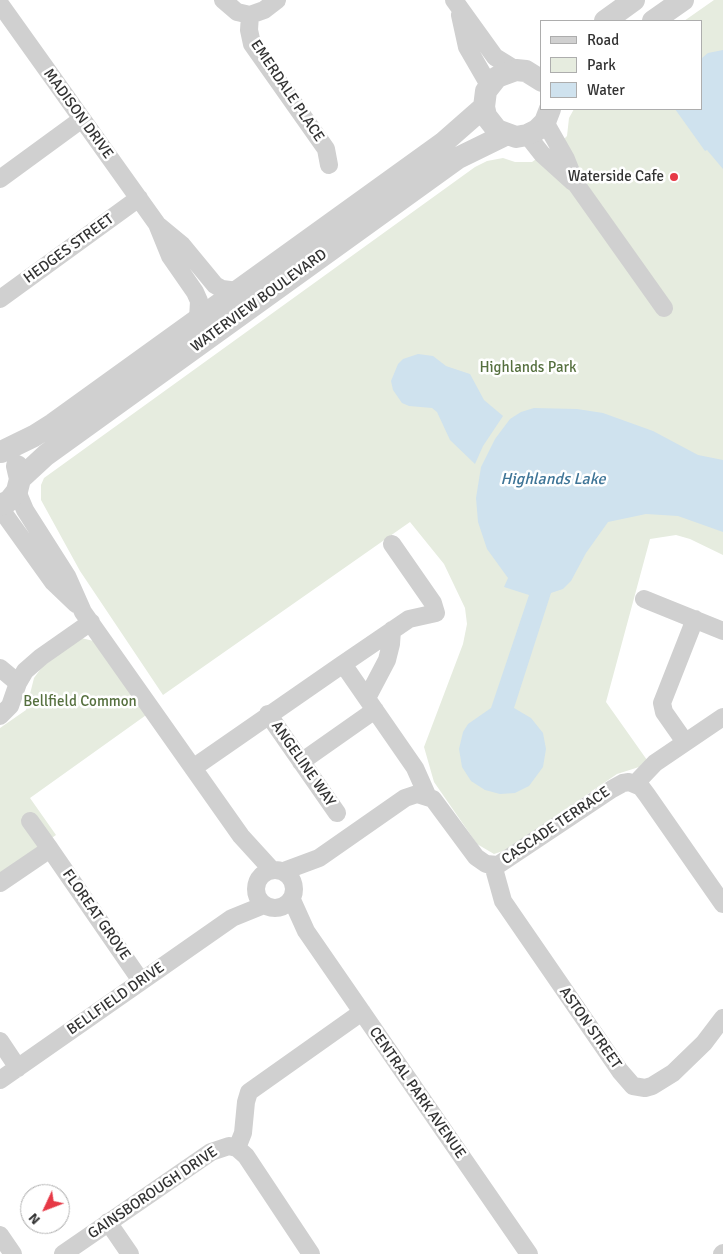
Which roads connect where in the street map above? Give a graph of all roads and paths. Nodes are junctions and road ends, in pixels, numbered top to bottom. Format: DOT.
graph roads {
  1 [pos="223,0"];
  2 [pos="277,0"];
  3 [pos="634,0"];
  4 [pos="683,0"];
  5 [pos="456,3"];
  6 [pos="0,4"];
  7 [pos="250,15"];
  8 [pos="606,20"];
  9 [pos="654,20"];
  10 [pos="532,71"];
  11 [pos="489,85"];
  12 [pos="484,107"];
  13 [pos="548,115"];
  14 [pos="82,119"];
  15 [pos="516,135"];
  16 [pos="329,165"];
  17 [pos="0,179"];
  18 [pos="576,184"];
  19 [pos="139,198"];
  20 [pos="157,224"];
  21 [pos="238,291"];
  22 [pos="0,299"];
  23 [pos="664,308"];
  24 [pos="198,319"];
  25 [pos="1,452"];
  26 [pos="9,496"];
  27 [pos="392,544"];
  28 [pos="644,599"];
  29 [pos="87,617"];
  30 [pos="695,619"];
  31 [pos="392,630"];
  32 [pos="723,631"];
  33 [pos="343,664"];
  34 [pos="0,668"];
  35 [pos="18,683"];
  36 [pos="371,704"];
  37 [pos="268,714"];
  38 [pos="0,716"];
  39 [pos="723,717"];
  40 [pos="685,742"];
  41 [pos="301,762"];
  42 [pos="193,768"];
  43 [pos="635,784"];
  44 [pos="427,796"];
  45 [pos="337,813"];
  46 [pos="30,821"];
  47 [pos="50,849"];
  48 [pos="493,865"];
  49 [pos="0,883"];
  50 [pos="275,889"];
  51 [pos="723,904"];
  52 [pos="142,981"];
  53 [pos="362,1012"];
  54 [pos="723,1018"];
  55 [pos="0,1041"];
  56 [pos="18,1068"];
  57 [pos="0,1080"];
  58 [pos="237,1148"];
  59 [pos="108,1222"];
  60 [pos="0,1235"];
  61 [pos="13,1254"];
  62 [pos="63,1254"];
  63 [pos="130,1254"];
  64 [pos="311,1254"];
  65 [pos="529,1254"];
  1 -- 7 [label="street"];
  2 -- 7 [label="street"];
  3 -- 8 [label="street"];
  4 -- 9 [label="street"];
  5 -- 10 [label="street"];
  5 -- 11 [label="street"];
  6 -- 14 [label="street, MADISON DRIVE"];
  7 -- 16 [label="street, EMERDALE PLACE"];
  10 -- 11 [label="street"];
  11 -- 12 [label="street"];
  12 -- 15 [label="street"];
  12 -- 21 [label="street, WATERVIEW BOULEVARD"];
  13 -- 15 [label="street, WATERVIEW BOULEVARD"];
  13 -- 18 [label="street"];
  14 -- 17 [label="street"];
  14 -- 19 [label="street, MADISON DRIVE"];
  15 -- 18 [label="street"];
  15 -- 26 [label="street, WATERVIEW BOULEVARD"];
  18 -- 23 [label="street"];
  19 -- 20 [label="street, MADISON DRIVE"];
  19 -- 22 [label="street, HEDGES STREET"];
  20 -- 21 [label="street, MADISON DRIVE"];
  20 -- 24 [label="street, MADISON DRIVE"];
  21 -- 24 [label="street, WATERVIEW BOULEVARD"];
  24 -- 25 [label="street, WATERVIEW BOULEVARD"];
  25 -- 26 [label="street"];
  26 -- 29 [label="street, CENTRAL PARK AVENUE"];
  26 -- 29 [label="street, CENTRAL PARK AVENUE"];
  27 -- 31 [label="street, ANGELINE WAY"];
  28 -- 30 [label="street"];
  29 -- 35 [label="street"];
  29 -- 42 [label="street, CENTRAL PARK AVENUE"];
  30 -- 32 [label="street"];
  30 -- 40 [label="street"];
  31 -- 33 [label="street, ANGELINE WAY"];
  31 -- 36 [label="street"];
  33 -- 36 [label="street"];
  33 -- 37 [label="street, ANGELINE WAY"];
  34 -- 35 [label="street"];
  35 -- 38 [label="street"];
  36 -- 41 [label="street"];
  36 -- 44 [label="street"];
  37 -- 41 [label="street, ANGELINE WAY"];
  37 -- 42 [label="street, ANGELINE WAY"];
  39 -- 40 [label="street"];
  40 -- 43 [label="street"];
  41 -- 45 [label="street, ANGELINE WAY"];
  42 -- 50 [label="street, CENTRAL PARK AVENUE"];
  43 -- 48 [label="street, CASCADE TERRACE"];
  43 -- 51 [label="street"];
  44 -- 48 [label="street, CASCADE TERRACE"];
  44 -- 50 [label="street"];
  46 -- 47 [label="street, FLOREAT GROVE"];
  47 -- 49 [label="street"];
  47 -- 52 [label="street, FLOREAT GROVE"];
  48 -- 54 [label="street, ASTON STREET"];
  50 -- 52 [label="street, BELLFIELD DRIVE"];
  50 -- 53 [label="street, CENTRAL PARK AVENUE"];
  52 -- 56 [label="street, BELLFIELD DRIVE"];
  53 -- 58 [label="street"];
  53 -- 65 [label="street, CENTRAL PARK AVENUE"];
  55 -- 56 [label="street"];
  56 -- 57 [label="street, BELLFIELD DRIVE"];
  58 -- 59 [label="street, GAINSBOROUGH DRIVE"];
  58 -- 64 [label="street, GAINSBOROUGH DRIVE"];
  59 -- 62 [label="street, GAINSBOROUGH DRIVE"];
  59 -- 63 [label="street"];
  60 -- 61 [label="street"];
}
